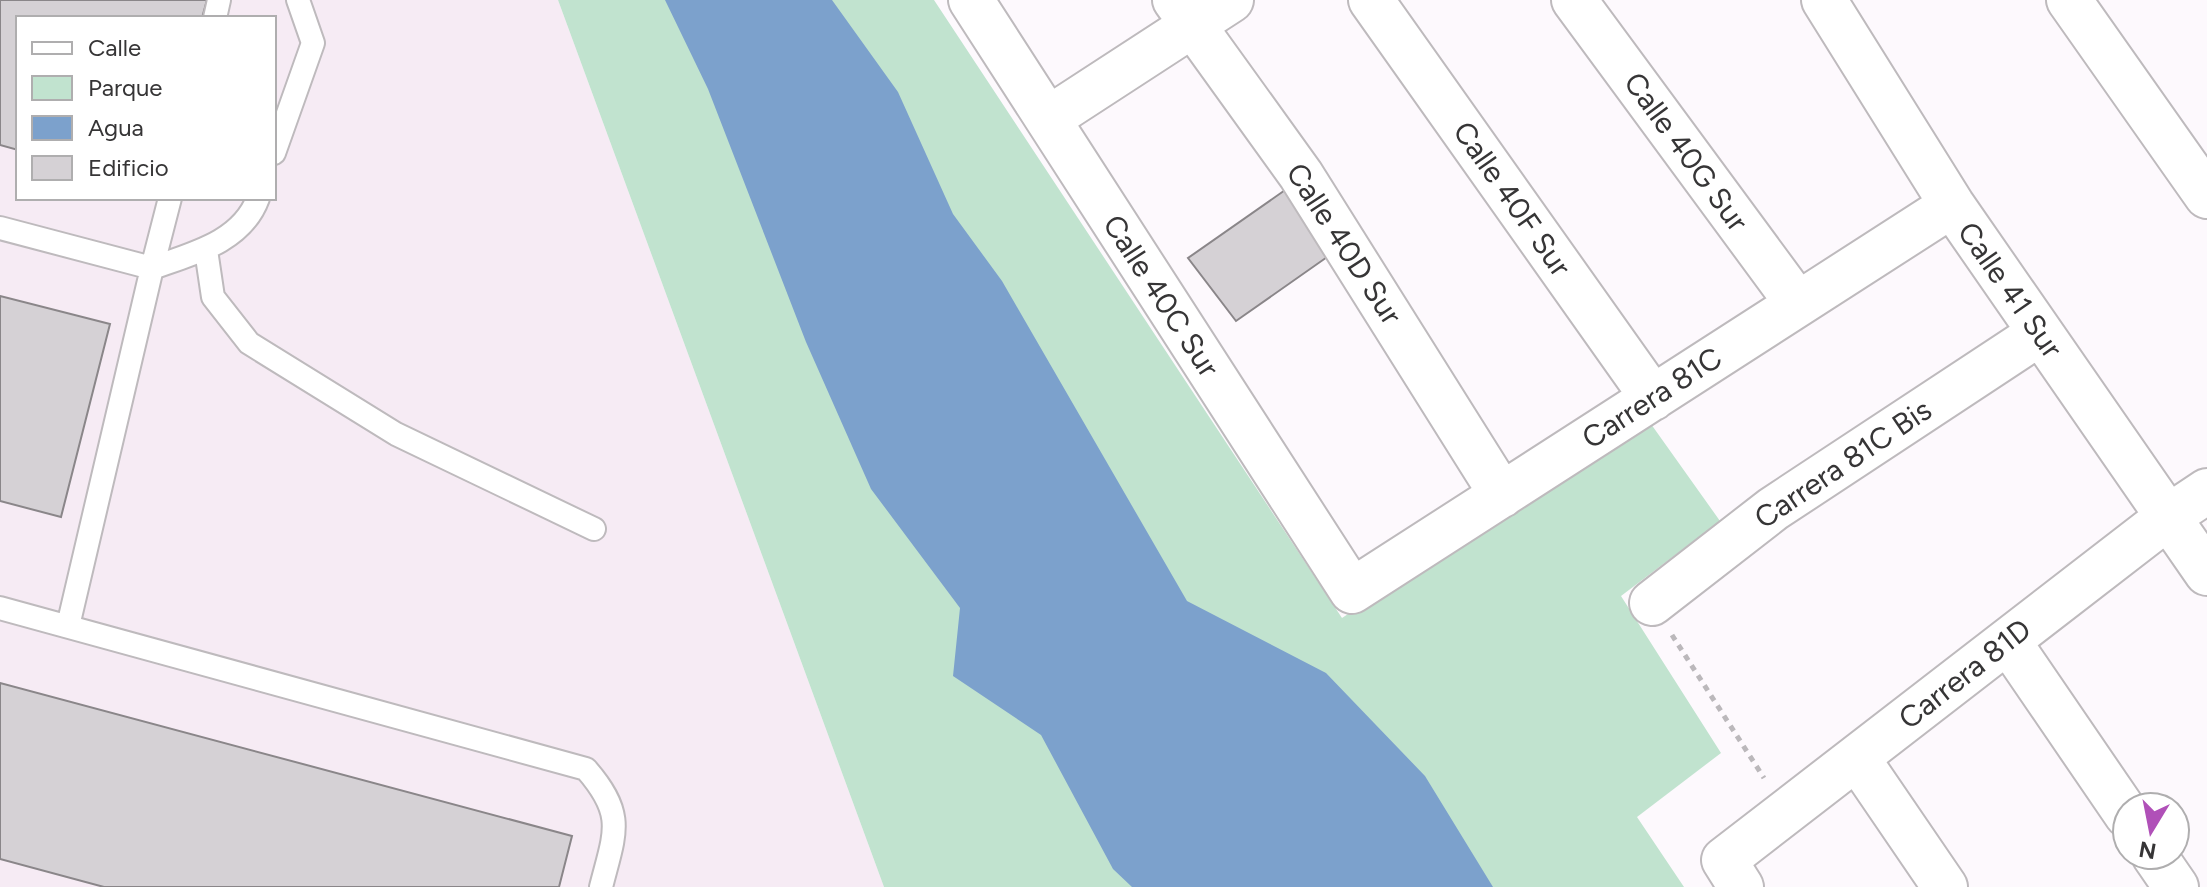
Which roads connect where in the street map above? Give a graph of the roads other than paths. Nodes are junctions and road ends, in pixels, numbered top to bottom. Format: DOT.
graph roads {
  1 [pos="298,0"];
  2 [pos="971,0"];
  3 [pos="1231,0"];
  4 [pos="1371,0"];
  5 [pos="1574,0"];
  6 [pos="1824,0"];
  7 [pos="2069,0"];
  8 [pos="1183,14"];
  9 [pos="1048,119"];
  10 [pos="276,147"];
  11 [pos="2207,196"];
  12 [pos="169,200"];
  13 [pos="257,200"];
  14 [pos="1952,205"];
  15 [pos="0,228"];
  16 [pos="206,250"];
  17 [pos="152,268"];
  18 [pos="1798,304"];
  19 [pos="2040,333"];
  20 [pos="1653,398"];
  21 [pos="2207,491"];
  22 [pos="1502,495"];
  23 [pos="2168,517"];
  24 [pos="594,529"];
  25 [pos="2207,573"];
  26 [pos="1352,591"];
  27 [pos="1652,603"];
  28 [pos="0,608"];
  29 [pos="68,626"];
  30 [pos="2008,641"];
  31 [pos="1857,758"];
  32 [pos="2111,792"];
  33 [pos="1733,874"];
  34 [pos="601,887"];
  35 [pos="1945,887"];
  1 -- 10 [label="lane"];
  2 -- 9 [label="street, Calle 40C Sur"];
  3 -- 8 [label="street"];
  4 -- 20 [label="street, Calle 40F Sur"];
  5 -- 18 [label="street, Calle 40G Sur"];
  6 -- 14 [label="street, Calle 41 Sur"];
  7 -- 11 [label="street"];
  8 -- 9 [label="street"];
  8 -- 22 [label="street, Calle 40D Sur"];
  9 -- 26 [label="street, Calle 40C Sur"];
  12 -- 17 [label="lane"];
  13 -- 16 [label="lane"];
  14 -- 18 [label="street, Carrera 81C"];
  14 -- 19 [label="street, Calle 41 Sur"];
  15 -- 17 [label="lane"];
  16 -- 17 [label="lane"];
  16 -- 24 [label="lane"];
  17 -- 29 [label="lane"];
  18 -- 20 [label="street, Carrera 81C"];
  19 -- 23 [label="street, Calle 41 Sur"];
  19 -- 27 [label="street, Carrera 81C Bis"];
  20 -- 22 [label="street, Carrera 81C"];
  21 -- 23 [label="street, Carrera 81D"];
  22 -- 26 [label="street, Carrera 81C"];
  23 -- 25 [label="street, Calle 41 Sur"];
  23 -- 30 [label="street, Carrera 81D"];
  28 -- 29 [label="lane"];
  29 -- 34 [label="lane"];
  30 -- 31 [label="street, Carrera 81D"];
  30 -- 32 [label="street"];
  31 -- 33 [label="street, Carrera 81D"];
  31 -- 35 [label="street"];
}
